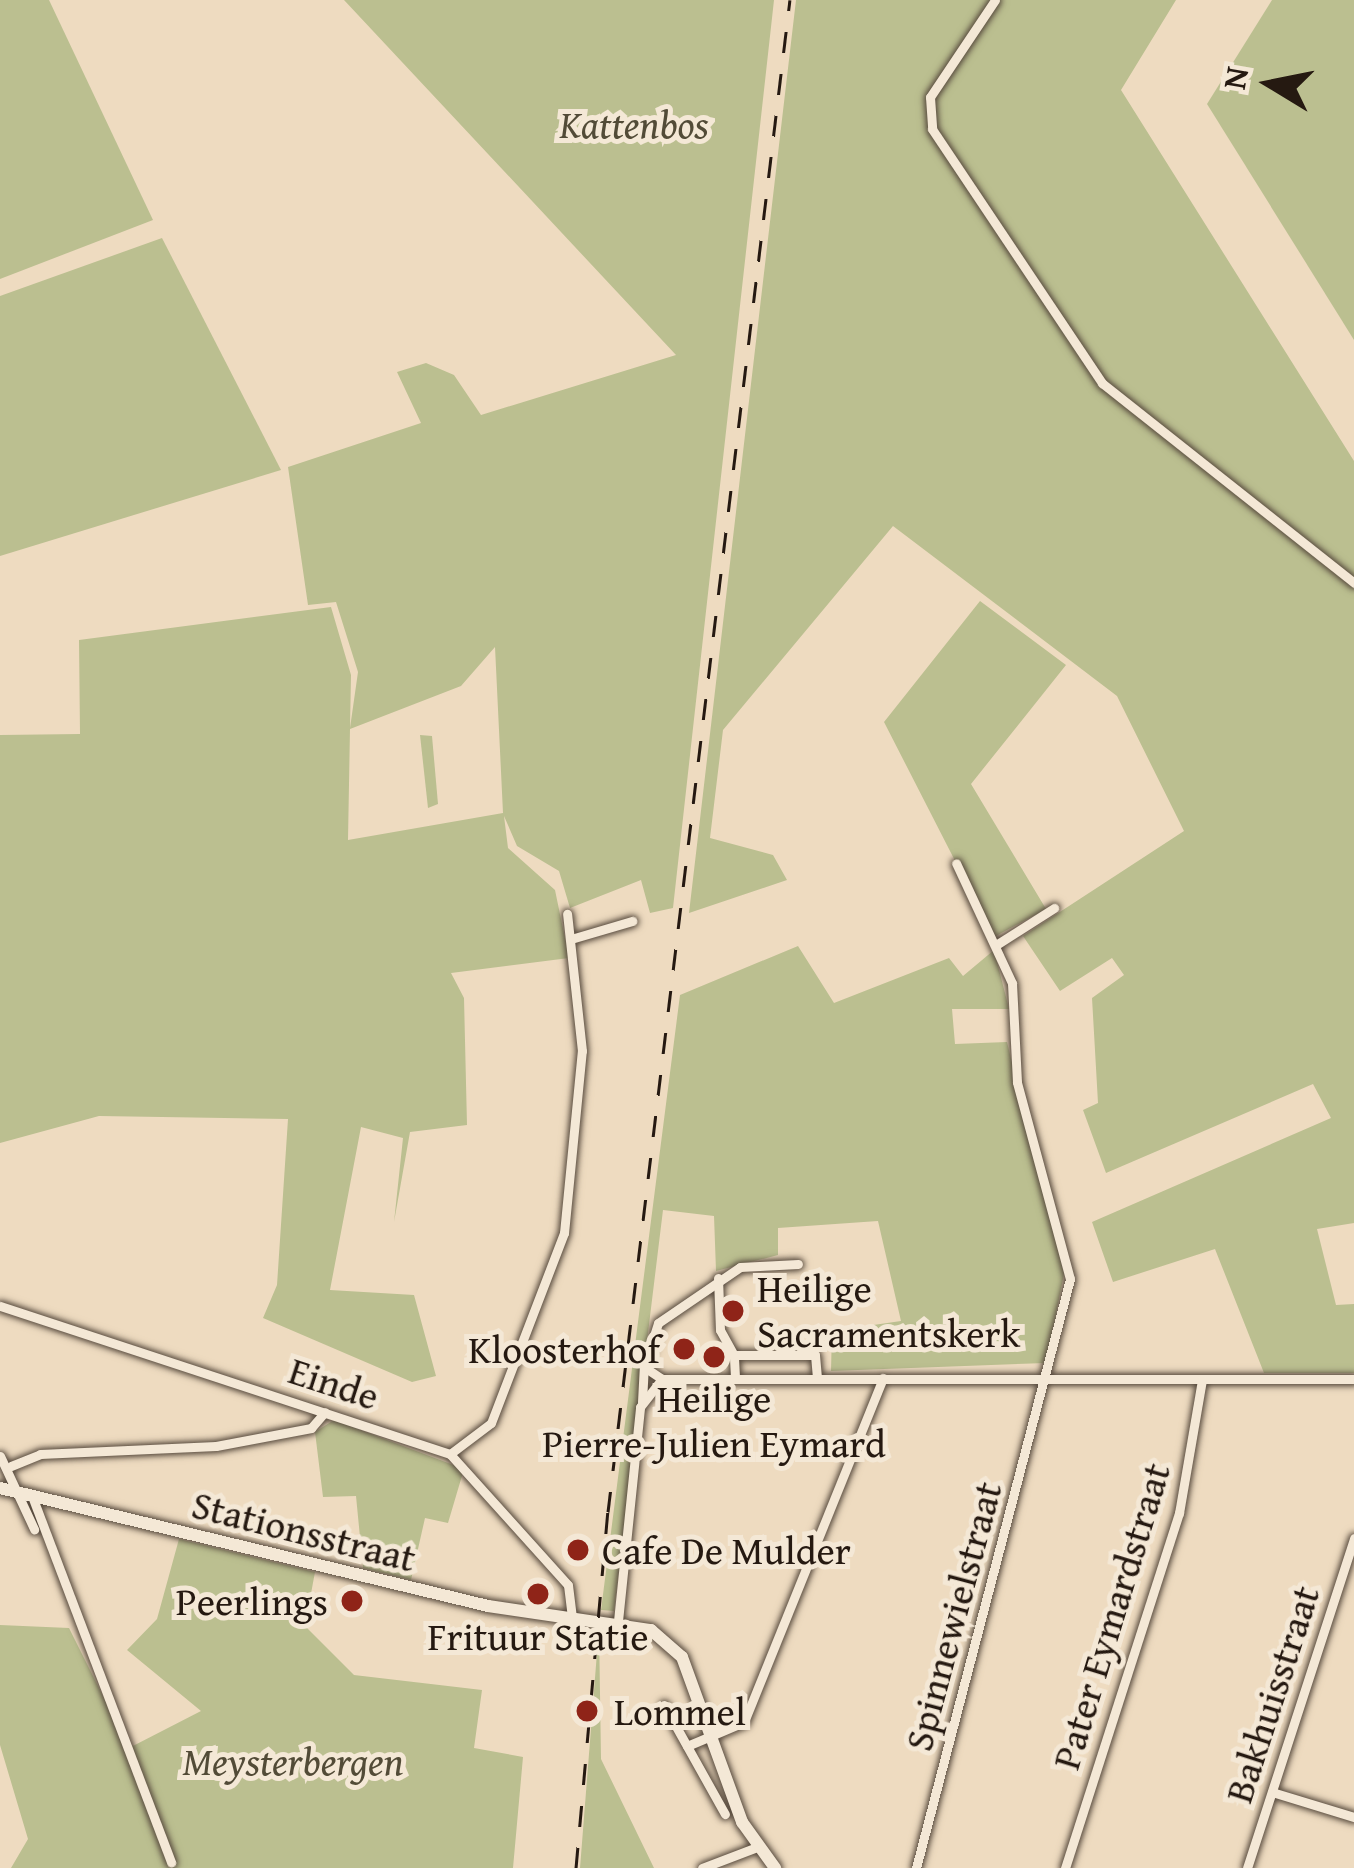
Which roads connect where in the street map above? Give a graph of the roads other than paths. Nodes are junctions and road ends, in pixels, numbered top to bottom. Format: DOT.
graph roads {
  1 [pos="995,0"];
  2 [pos="1354,583"];
  3 [pos="956,862"];
  4 [pos="1054,908"];
  5 [pos="567,914"];
  6 [pos="632,921"];
  7 [pos="571,939"];
  8 [pos="996,945"];
  9 [pos="798,1264"];
  10 [pos="718,1278"];
  11 [pos="0,1306"];
  12 [pos="734,1355"];
  13 [pos="644,1366"];
  14 [pos="735,1377"];
  15 [pos="817,1378"];
  16 [pos="883,1378"];
  17 [pos="662,1379"];
  18 [pos="1202,1379"];
  19 [pos="1354,1379"];
  20 [pos="1048,1380"];
  21 [pos="642,1402"];
  22 [pos="325,1412"];
  23 [pos="450,1454"];
  24 [pos="0,1456"];
  25 [pos="11,1466"];
  26 [pos="5,1489"];
  27 [pos="32,1496"];
  28 [pos="40,1538"];
  29 [pos="1354,1538"];
  30 [pos="572,1617"];
  31 [pos="618,1622"];
  32 [pos="664,1705"];
  33 [pos="711,1737"];
  34 [pos="687,1747"];
  35 [pos="1272,1792"];
  36 [pos="725,1814"];
  37 [pos="1354,1817"];
  38 [pos="757,1847"];
  39 [pos="171,1862"];
  40 [pos="702,1868"];
  41 [pos="775,1868"];
  42 [pos="916,1868"];
  43 [pos="1065,1868"];
  44 [pos="1247,1868"];
  1 -- 2 [label="street"];
  3 -- 8 [label="street, Spinnewielstraat"];
  4 -- 8 [label="street"];
  5 -- 7 [label="street"];
  6 -- 7 [label="street"];
  7 -- 23 [label="street"];
  8 -- 20 [label="street, Spinnewielstraat"];
  9 -- 10 [label="street"];
  10 -- 12 [label="street"];
  10 -- 13 [label="street"];
  11 -- 22 [label="street, Einde"];
  12 -- 14 [label="street"];
  12 -- 15 [label="street"];
  13 -- 17 [label="street"];
  13 -- 21 [label="street"];
  14 -- 15 [label="street"];
  14 -- 17 [label="street"];
  15 -- 16 [label="street"];
  16 -- 20 [label="street"];
  16 -- 33 [label="street"];
  17 -- 21 [label="street"];
  18 -- 19 [label="street"];
  18 -- 20 [label="street"];
  18 -- 43 [label="street, Pater Eymardstraat"];
  20 -- 42 [label="street, Spinnewielstraat"];
  21 -- 31 [label="street"];
  22 -- 23 [label="street, Einde"];
  22 -- 25 [label="street"];
  23 -- 30 [label="street, Einde"];
  24 -- 25 [label="street"];
  25 -- 26 [label="street"];
  26 -- 27 [label="main road, Stationsstraat"];
  26 -- 28 [label="street"];
  27 -- 28 [label="street"];
  27 -- 30 [label="main road, Stationsstraat"];
  28 -- 39 [label="street"];
  29 -- 35 [label="street, Bakhuisstraat"];
  30 -- 31 [label="main road, Stationsstraat"];
  31 -- 33 [label="main road"];
  32 -- 34 [label="street"];
  33 -- 34 [label="street"];
  33 -- 38 [label="main road"];
  34 -- 36 [label="street"];
  35 -- 37 [label="street"];
  35 -- 44 [label="street, Bakhuisstraat"];
  38 -- 40 [label="street"];
  38 -- 41 [label="main road"];
}
